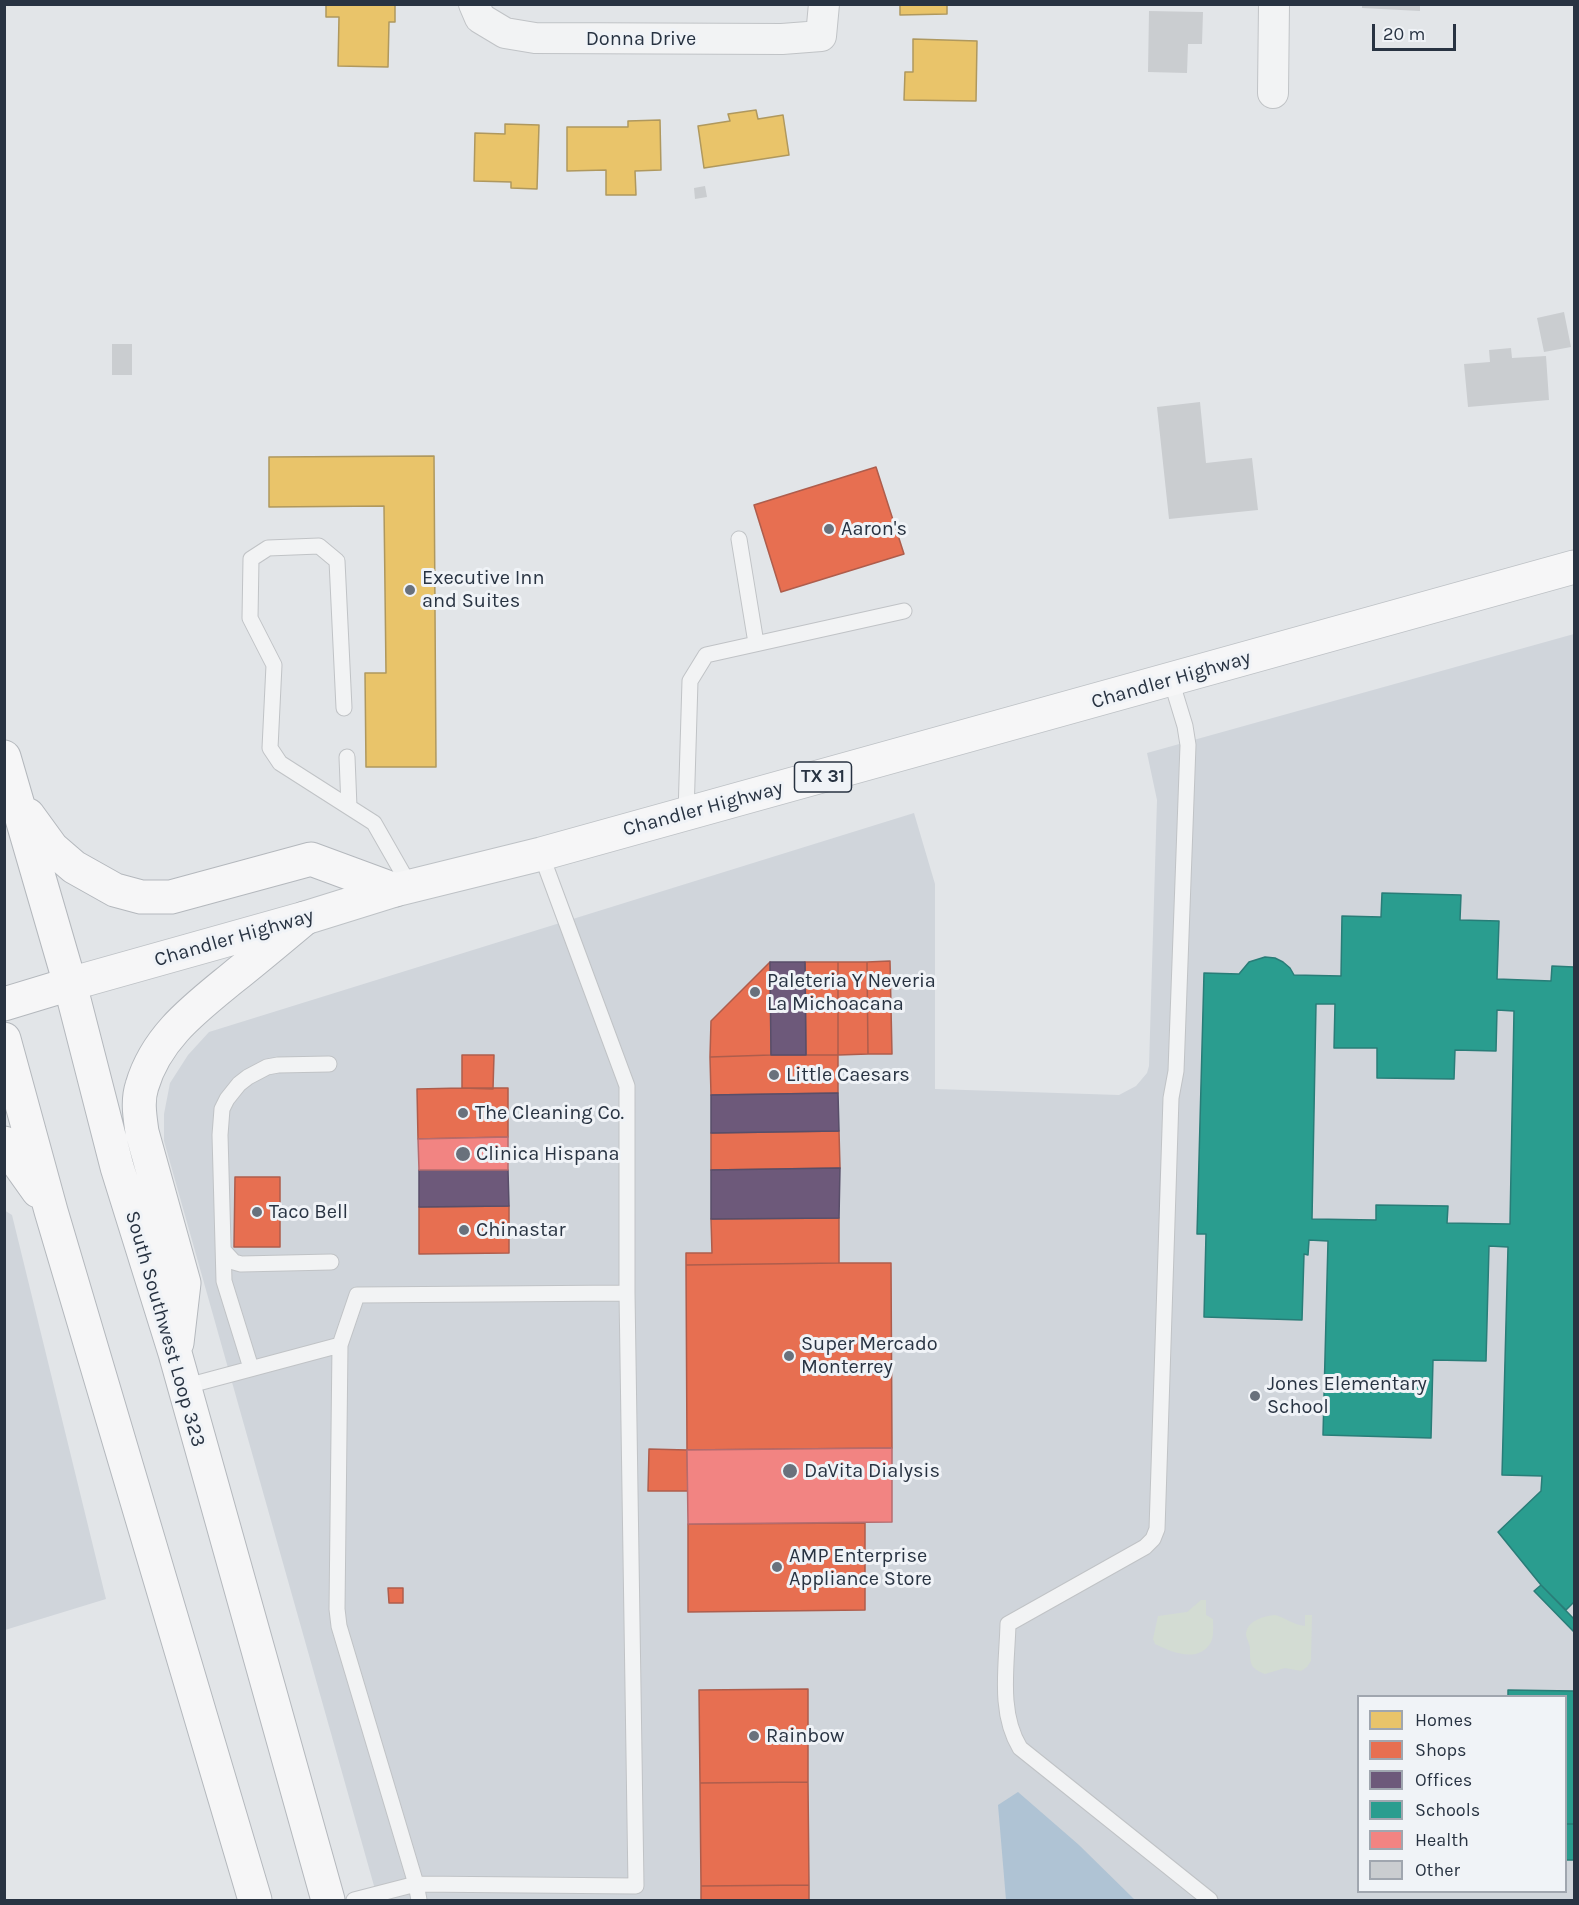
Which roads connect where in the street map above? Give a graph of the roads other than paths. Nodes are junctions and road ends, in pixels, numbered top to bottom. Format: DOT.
graph roads {
  1 [pos="474,4"];
  2 [pos="824,4"];
  3 [pos="1274,4"];
  4 [pos="1273,93"];
  5 [pos="739,539"];
  6 [pos="1575,567"];
  7 [pos="904,611"];
  8 [pos="756,643"];
  9 [pos="1171,680"];
  10 [pos="344,708"];
  11 [pos="4,757"];
  12 [pos="347,758"];
  13 [pos="16,796"];
  14 [pos="349,807"];
  15 [pos="686,814"];
  16 [pos="541,854"];
  17 [pos="403,888"];
  18 [pos="305,918"];
  19 [pos="70,984"];
  20 [pos="4,1004"];
  21 [pos="4,1039"];
  22 [pos="329,1064"];
  23 [pos="4,1143"];
  24 [pos="51,1211"];
  25 [pos="224,1251"];
  26 [pos="331,1262"];
  27 [pos="627,1293"];
  28 [pos="340,1345"];
  29 [pos="175,1353"];
  30 [pos="251,1368"];
  31 [pos="183,1387"];
  32 [pos="416,1884"];
  33 [pos="636,1893"];
  34 [pos="255,1900"];
  35 [pos="328,1900"];
  36 [pos="354,1900"];
  37 [pos="419,1900"];
  38 [pos="1210,1900"];
  1 -- 2 [label="street, Donna Drive"];
  3 -- 4 [label="street"];
  5 -- 8 [label="lane"];
  6 -- 9 [label="main road, Chandler Highway / TX 31"];
  7 -- 8 [label="lane"];
  8 -- 15 [label="lane"];
  9 -- 15 [label="main road, Chandler Highway / TX 31"];
  9 -- 38 [label="lane"];
  10 -- 14 [label="lane"];
  11 -- 13 [label="main road, South Southwest Loop 323"];
  12 -- 14 [label="lane"];
  13 -- 17 [label="main road"];
  13 -- 19 [label="main road, South Southwest Loop 323"];
  14 -- 17 [label="lane"];
  15 -- 16 [label="main road, Chandler Highway / TX 31"];
  16 -- 17 [label="main road, Chandler Highway / TX 31"];
  16 -- 27 [label="lane"];
  17 -- 18 [label="main road, Chandler Highway / TX 31"];
  18 -- 19 [label="main road, Chandler Highway / TX 31"];
  18 -- 29 [label="main road"];
  19 -- 20 [label="main road, Chandler Highway / TX 31"];
  19 -- 29 [label="main road, South Southwest Loop 323"];
  21 -- 24 [label="main road"];
  22 -- 25 [label="lane"];
  23 -- 24 [label="main road"];
  24 -- 34 [label="main road"];
  25 -- 26 [label="lane"];
  25 -- 30 [label="lane"];
  27 -- 28 [label="lane"];
  27 -- 33 [label="lane"];
  28 -- 30 [label="lane"];
  28 -- 32 [label="lane"];
  29 -- 31 [label="main road, South Southwest Loop 323"];
  30 -- 31 [label="lane"];
  31 -- 35 [label="main road, South Southwest Loop 323"];
  32 -- 33 [label="lane"];
  32 -- 36 [label="lane"];
  32 -- 37 [label="lane"];
}
